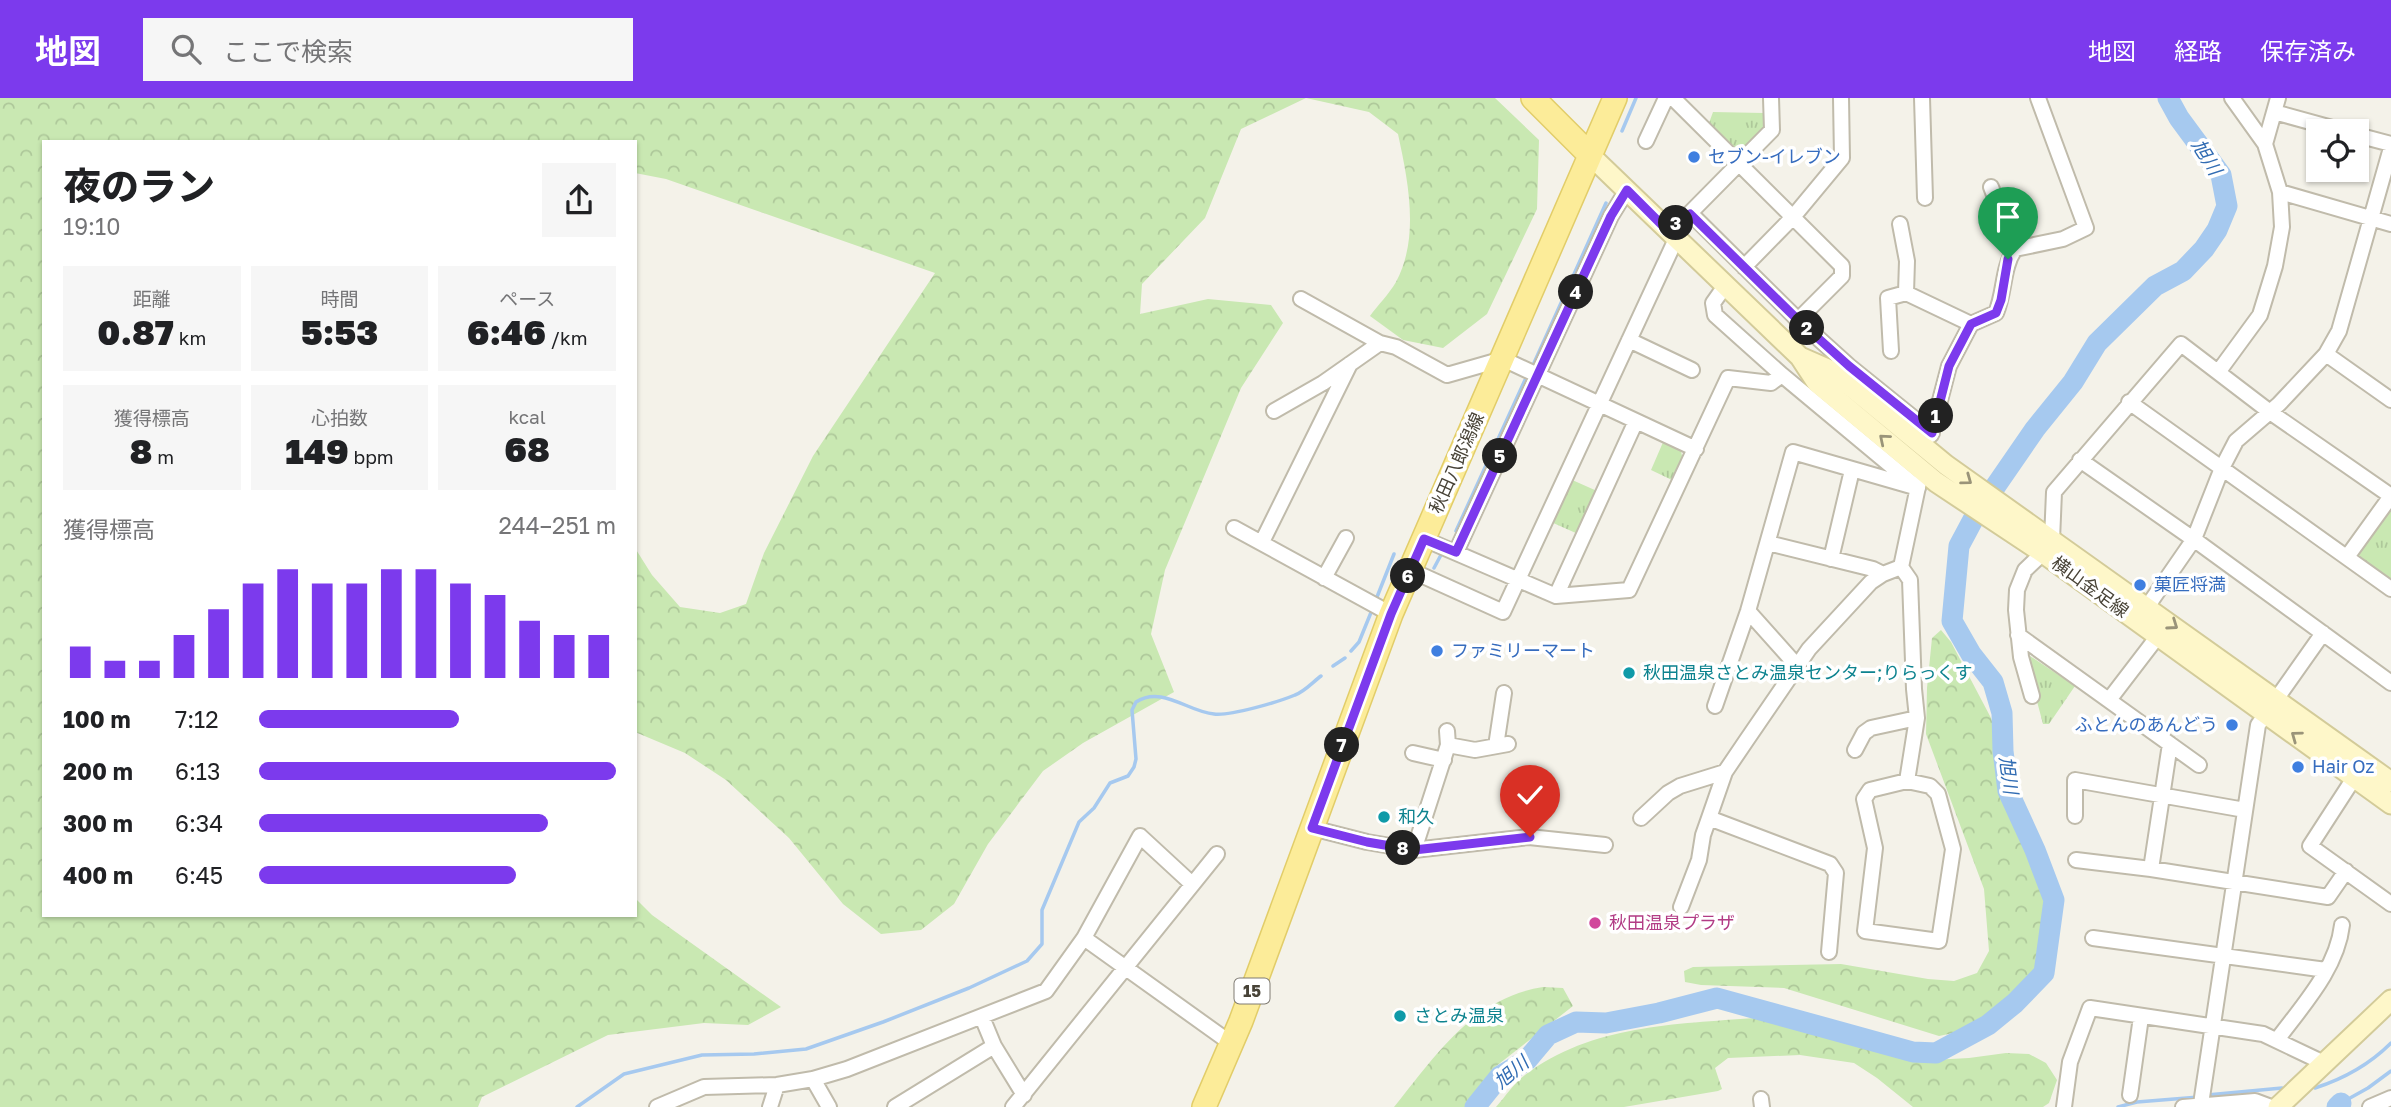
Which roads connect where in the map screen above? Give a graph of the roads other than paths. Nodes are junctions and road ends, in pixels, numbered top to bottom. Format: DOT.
graph roads {
  1 [pos="1533,98"];
  2 [pos="1615,98"];
  3 [pos="1666,98"];
  4 [pos="1673,98"];
  5 [pos="1771,98"];
  6 [pos="1841,98"];
  7 [pos="1922,98"];
  8 [pos="2038,98"];
  9 [pos="2232,98"];
  10 [pos="2276,105"];
  11 [pos="2312,119"];
  12 [pos="2369,139"];
  13 [pos="1646,141"];
  14 [pos="2265,144"];
  15 [pos="2391,146"];
  16 [pos="1590,155"];
  17 [pos="1741,163"];
  18 [pos="1991,187"];
  19 [pos="1627,190"];
  20 [pos="2280,192"];
  21 [pos="1924,198"];
  22 [pos="1690,214"];
  23 [pos="1793,217"];
  24 [pos="2371,218"];
  25 [pos="1900,224"];
  26 [pos="2391,224"];
  27 [pos="1671,234"];
  28 [pos="2015,249"];
  29 [pos="1744,267"];
  30 [pos="1725,286"];
  31 [pos="1906,293"];
  32 [pos="1301,299"];
  33 [pos="1798,320"];
  34 [pos="1971,324"];
  35 [pos="1629,340"];
  36 [pos="1380,343"];
  37 [pos="1891,351"];
  38 [pos="2326,354"];
  39 [pos="1800,358"];
  40 [pos="1503,359"];
  41 [pos="1350,364"];
  42 [pos="1692,370"];
  43 [pos="2219,371"];
  44 [pos="1538,375"];
  45 [pos="1782,375"];
  46 [pos="2391,400"];
  47 [pos="2129,402"];
  48 [pos="1599,403"];
  49 [pos="1274,411"];
  50 [pos="2270,412"];
  51 [pos="1636,421"];
  52 [pos="1696,449"];
  53 [pos="2080,460"];
  54 [pos="2222,468"];
  55 [pos="1852,470"];
  56 [pos="1924,484"];
  57 [pos="1234,528"];
  58 [pos="1346,538"];
  59 [pos="1424,539"];
  60 [pos="2194,539"];
  61 [pos="1262,542"];
  62 [pos="1768,543"];
  63 [pos="2047,547"];
  64 [pos="1456,552"];
  65 [pos="2347,557"];
  66 [pos="1831,559"];
  67 [pos="1900,567"];
  68 [pos="1410,570"];
  69 [pos="1883,574"];
  70 [pos="1324,578"];
  71 [pos="1519,581"];
  72 [pos="2391,589"];
  73 [pos="1556,596"];
  74 [pos="2147,607"];
  75 [pos="1379,608"];
  76 [pos="1748,611"];
  77 [pos="2323,633"];
  78 [pos="2018,635"];
  79 [pos="2158,636"];
  80 [pos="1798,667"];
  81 [pos="2391,683"];
  82 [pos="1504,693"];
  83 [pos="2032,696"];
  84 [pos="2109,700"];
  85 [pos="1715,706"];
  86 [pos="2271,706"];
  87 [pos="1917,718"];
  88 [pos="2170,744"];
  89 [pos="1446,745"];
  90 [pos="1855,750"];
  91 [pos="1413,753"];
  92 [pos="2199,765"];
  93 [pos="1725,772"];
  94 [pos="2354,778"];
  95 [pos="1907,781"];
  96 [pos="2391,782"];
  97 [pos="2162,796"];
  98 [pos="2391,804"];
  99 [pos="2245,810"];
  100 [pos="2075,816"];
  101 [pos="1641,818"];
  102 [pos="1709,818"];
  103 [pos="1312,828"];
  104 [pos="1605,845"];
  105 [pos="1414,850"];
  106 [pos="1217,854"];
  107 [pos="2076,860"];
  108 [pos="2151,869"];
  109 [pos="2346,871"];
  110 [pos="2235,882"];
  111 [pos="1192,884"];
  112 [pos="2391,904"];
  113 [pos="1681,907"];
  114 [pos="2342,925"];
  115 [pos="2094,937"];
  116 [pos="1084,938"];
  117 [pos="1829,952"];
  118 [pos="2224,954"];
  119 [pos="1124,968"];
  120 [pos="2326,970"];
  121 [pos="2391,1000"];
  122 [pos="982,1017"];
  123 [pos="2141,1017"];
  124 [pos="2212,1026"];
  125 [pos="2277,1041"];
  126 [pos="1232,1044"];
  127 [pos="994,1046"];
  128 [pos="2326,1064"];
  129 [pos="813,1079"];
  130 [pos="777,1085"];
  131 [pos="1024,1095"];
  132 [pos="2130,1095"];
  133 [pos="2391,1098"];
  134 [pos="2202,1099"];
  135 [pos="657,1107"];
  136 [pos="770,1107"];
  137 [pos="829,1107"];
  138 [pos="895,1107"];
  139 [pos="1013,1107"];
  140 [pos="1205,1107"];
  141 [pos="2064,1107"];
  142 [pos="2183,1107"];
  143 [pos="2271,1107"];
  144 [pos="2278,1107"];
  145 [pos="2370,1107"];
  1 -- 16 [label="main road, 横山金足線"];
  2 -- 16 [label="main road, 秋田八郎潟線 / 15"];
  3 -- 13 [label="street"];
  4 -- 17 [label="street"];
  5 -- 17 [label="street"];
  6 -- 23 [label="street"];
  7 -- 21 [label="street"];
  8 -- 28 [label="street"];
  9 -- 14 [label="street"];
  10 -- 11 [label="street"];
  10 -- 14 [label="street"];
  12 -- 15 [label="street"];
  14 -- 20 [label="street"];
  15 -- 24 [label="street"];
  16 -- 19 [label="street, 横山金足線"];
  16 -- 40 [label="main road, 秋田八郎潟線 / 15"];
  17 -- 22 [label="street"];
  17 -- 23 [label="street"];
  18 -- 28 [label="street"];
  19 -- 27 [label="street, 横山金足線"];
  19 -- 44 [label="street"];
  20 -- 24 [label="street"];
  20 -- 43 [label="street"];
  22 -- 27 [label="street"];
  22 -- 29 [label="street"];
  23 -- 29 [label="street"];
  23 -- 33 [label="street"];
  24 -- 26 [label="street"];
  24 -- 38 [label="street"];
  25 -- 31 [label="street"];
  27 -- 30 [label="street, 横山金足線"];
  27 -- 35 [label="street"];
  28 -- 34 [label="street"];
  29 -- 33 [label="street"];
  30 -- 39 [label="street, 横山金足線"];
  30 -- 45 [label="street"];
  31 -- 34 [label="street"];
  31 -- 37 [label="street"];
  32 -- 36 [label="street"];
  33 -- 34 [label="street"];
  35 -- 42 [label="street"];
  35 -- 48 [label="street"];
  36 -- 40 [label="street"];
  36 -- 41 [label="street"];
  38 -- 46 [label="street"];
  38 -- 50 [label="street"];
  56 -- 39 [label="street, 横山金足線, one-way"];
  39 -- 63 [label="street, 横山金足線, one-way"];
  40 -- 44 [label="street"];
  40 -- 59 [label="main road, 秋田八郎潟線 / 15"];
  41 -- 49 [label="street"];
  41 -- 61 [label="street"];
  43 -- 47 [label="street"];
  43 -- 50 [label="street"];
  44 -- 48 [label="street"];
  44 -- 64 [label="street"];
  45 -- 52 [label="street"];
  45 -- 56 [label="street"];
  47 -- 53 [label="street"];
  47 -- 54 [label="street"];
  48 -- 51 [label="street"];
  48 -- 71 [label="street"];
  50 -- 54 [label="street"];
  50 -- 65 [label="street"];
  51 -- 52 [label="street"];
  51 -- 73 [label="street"];
  52 -- 73 [label="street"];
  53 -- 60 [label="street"];
  53 -- 63 [label="street"];
  54 -- 60 [label="street"];
  54 -- 65 [label="street"];
  55 -- 56 [label="street"];
  55 -- 62 [label="street"];
  55 -- 66 [label="street"];
  56 -- 63 [label="street, 横山金足線"];
  56 -- 67 [label="street"];
  57 -- 61 [label="street"];
  58 -- 70 [label="street"];
  59 -- 64 [label="street"];
  59 -- 68 [label="main road, 秋田八郎潟線 / 15"];
  60 -- 74 [label="street"];
  60 -- 77 [label="street"];
  61 -- 70 [label="street"];
  62 -- 66 [label="street"];
  62 -- 76 [label="street"];
  63 -- 74 [label="street, 横山金足線"];
  63 -- 78 [label="street"];
  63 -- 79 [label="street, 横山金足線"];
  64 -- 71 [label="street"];
  65 -- 72 [label="street"];
  66 -- 69 [label="street"];
  67 -- 69 [label="street"];
  67 -- 87 [label="street"];
  68 -- 71 [label="street"];
  68 -- 75 [label="main road, 秋田八郎潟線 / 15"];
  69 -- 80 [label="street"];
  70 -- 75 [label="street"];
  71 -- 73 [label="street"];
  74 -- 86 [label="street, 横山金足線, one-way"];
  75 -- 103 [label="main road, 秋田八郎潟線 / 15"];
  76 -- 80 [label="street"];
  76 -- 85 [label="street"];
  77 -- 81 [label="street"];
  77 -- 86 [label="street"];
  78 -- 83 [label="street"];
  78 -- 84 [label="street"];
  79 -- 84 [label="street"];
  79 -- 86 [label="street, 横山金足線"];
  80 -- 93 [label="street"];
  82 -- 89 [label="street"];
  84 -- 88 [label="street"];
  94 -- 86 [label="street, 横山金足線, one-way"];
  86 -- 96 [label="street, 横山金足線"];
  86 -- 99 [label="street"];
  87 -- 90 [label="street"];
  87 -- 95 [label="street"];
  88 -- 92 [label="street"];
  88 -- 97 [label="street"];
  89 -- 91 [label="street"];
  89 -- 105 [label="street"];
  93 -- 101 [label="street"];
  93 -- 102 [label="street"];
  94 -- 98 [label="street, 横山金足線"];
  94 -- 109 [label="street"];
  95 -- 95 [label="street"];
  97 -- 99 [label="street"];
  97 -- 100 [label="street"];
  97 -- 108 [label="street"];
  99 -- 110 [label="street"];
  102 -- 113 [label="street"];
  102 -- 117 [label="street"];
  103 -- 105 [label="street"];
  103 -- 126 [label="main road, 秋田八郎潟線 / 15"];
  104 -- 105 [label="street"];
  106 -- 111 [label="street"];
  107 -- 108 [label="street"];
  108 -- 110 [label="street"];
  109 -- 110 [label="street"];
  109 -- 112 [label="street"];
  110 -- 118 [label="street"];
  111 -- 116 [label="street"];
  111 -- 119 [label="street"];
  114 -- 120 [label="street"];
  115 -- 118 [label="street"];
  116 -- 119 [label="street"];
  116 -- 122 [label="street"];
  118 -- 120 [label="street"];
  118 -- 124 [label="street"];
  119 -- 126 [label="street"];
  119 -- 131 [label="street"];
  120 -- 125 [label="street"];
  121 -- 128 [label="street"];
  122 -- 127 [label="street"];
  122 -- 129 [label="street"];
  123 -- 124 [label="street"];
  123 -- 132 [label="street"];
  123 -- 141 [label="street"];
  124 -- 125 [label="street"];
  124 -- 134 [label="street"];
  125 -- 128 [label="street"];
  126 -- 140 [label="main road, 秋田八郎潟線 / 15"];
  127 -- 131 [label="street"];
  127 -- 138 [label="street"];
  128 -- 144 [label="street"];
  129 -- 130 [label="street"];
  129 -- 137 [label="street"];
  130 -- 135 [label="street"];
  130 -- 136 [label="street"];
  131 -- 139 [label="street"];
  133 -- 145 [label="street"];
  134 -- 142 [label="street"];
  134 -- 143 [label="street"];
}
